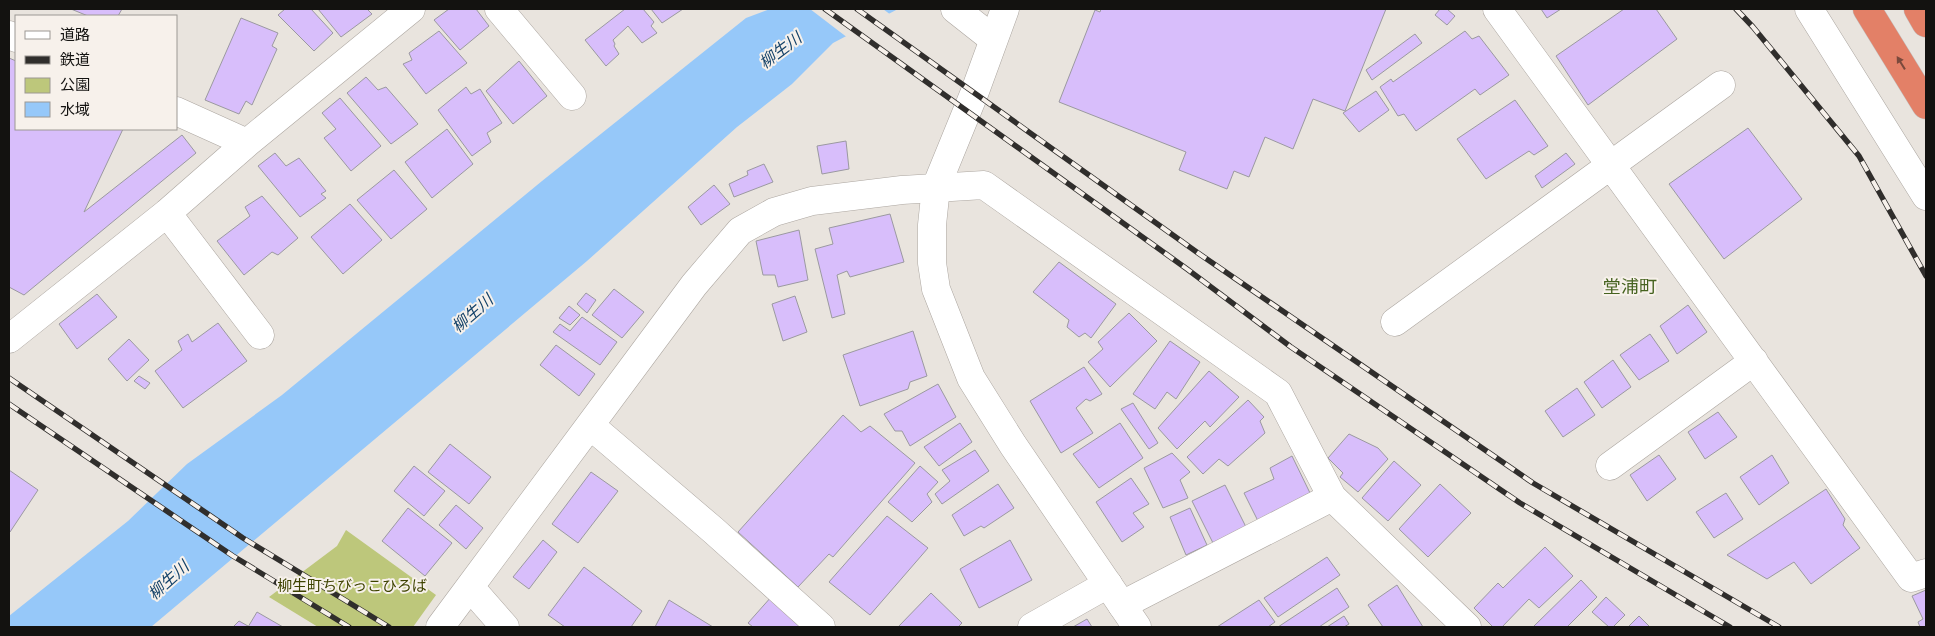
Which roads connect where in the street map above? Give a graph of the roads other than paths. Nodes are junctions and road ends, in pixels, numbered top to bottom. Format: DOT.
graph roads {
  1 [pos="411,9"];
  2 [pos="499,9"];
  3 [pos="955,9"];
  4 [pos="1005,9"];
  5 [pos="1497,9"];
  6 [pos="1808,9"];
  7 [pos="1867,9"];
  8 [pos="1918,9"];
  9 [pos="1926,23"];
  10 [pos="993,39"];
  11 [pos="1721,85"];
  12 [pos="572,96"];
  13 [pos="1926,105"];
  14 [pos="178,112"];
  15 [pos="247,143"];
  16 [pos="1612,164"];
  17 [pos="936,187"];
  18 [pos="1926,196"];
  19 [pos="167,213"];
  20 [pos="1395,322"];
  21 [pos="260,336"];
  22 [pos="9,339"];
  23 [pos="1754,361"];
  24 [pos="591,426"];
  25 [pos="1610,466"];
  26 [pos="1332,497"];
  27 [pos="1926,573"];
  28 [pos="470,587"];
  29 [pos="1115,594"];
  30 [pos="440,627"];
  31 [pos="504,627"];
  32 [pos="821,627"];
  33 [pos="1032,627"];
  34 [pos="1137,627"];
  35 [pos="1467,627"];
  1 -- 15 [label="street"];
  2 -- 12 [label="street"];
  3 -- 10 [label="street"];
  4 -- 10 [label="street"];
  5 -- 16 [label="street"];
  6 -- 18 [label="street"];
  13 -- 7 [label="highway, one-way"];
  8 -- 9 [label="highway"];
  10 -- 17 [label="street"];
  11 -- 16 [label="street"];
  14 -- 15 [label="street"];
  15 -- 19 [label="street"];
  16 -- 20 [label="street"];
  16 -- 23 [label="street"];
  17 -- 24 [label="street"];
  17 -- 26 [label="street"];
  17 -- 29 [label="street"];
  19 -- 21 [label="street"];
  19 -- 22 [label="street"];
  23 -- 25 [label="street"];
  23 -- 27 [label="street"];
  24 -- 28 [label="street"];
  24 -- 32 [label="street"];
  26 -- 29 [label="street"];
  26 -- 35 [label="street"];
  28 -- 30 [label="street"];
  28 -- 31 [label="street"];
  29 -- 33 [label="street"];
  29 -- 34 [label="street"];
}
